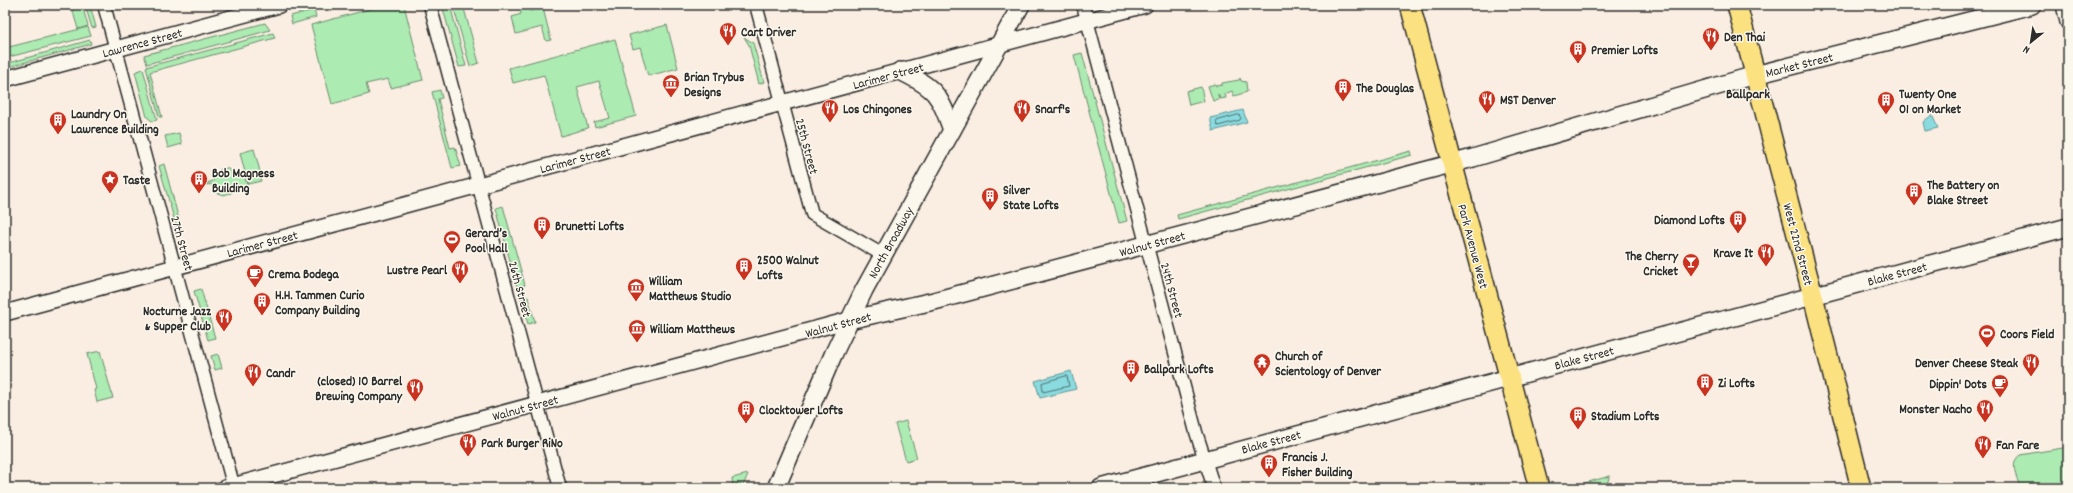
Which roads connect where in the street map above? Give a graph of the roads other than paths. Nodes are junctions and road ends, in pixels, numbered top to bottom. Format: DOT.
graph roads {
  1 [pos="104,5"];
  2 [pos="279,5"];
  3 [pos="430,5"];
  4 [pos="756,5"];
  5 [pos="1021,5"];
  6 [pos="1083,5"];
  7 [pos="1145,5"];
  8 [pos="1410,5"];
  9 [pos="1737,5"];
  10 [pos="2032,5"];
  11 [pos="2064,5"];
  12 [pos="1087,20"];
  13 [pos="2068,22"];
  14 [pos="998,45"];
  15 [pos="116,49"];
  16 [pos="900,71"];
  17 [pos="1755,75"];
  18 [pos="5,79"];
  19 [pos="783,103"];
  20 [pos="952,130"];
  21 [pos="1452,163"];
  22 [pos="479,185"];
  23 [pos="2068,227"];
  24 [pos="1147,244"];
  25 [pos="883,256"];
  26 [pos="175,267"];
  27 [pos="1813,296"];
  28 [pos="5,313"];
  29 [pos="849,320"];
  30 [pos="1509,377"];
  31 [pos="538,404"];
  32 [pos="1204,459"];
  33 [pos="1860,485"];
  34 [pos="231,487"];
  35 [pos="560,488"];
  36 [pos="776,488"];
  37 [pos="1101,488"];
  38 [pos="1214,488"];
  39 [pos="1539,488"];
  1 -- 15 [label="street, 27th Street"];
  2 -- 15 [label="street, Lawrence Street"];
  3 -- 22 [label="street, 26th Street"];
  4 -- 19 [label="street, 25th Street"];
  5 -- 14 [label="main road, North Broadway"];
  6 -- 12 [label="street, 24th Street"];
  7 -- 12 [label="street, Larimer Street"];
  8 -- 21 [label="main road, Park Avenue West"];
  9 -- 17 [label="main road, West 22nd Street"];
  10 -- 17 [label="main road, Market Street"];
  11 -- 13 [label="street"];
  12 -- 14 [label="street, Larimer Street"];
  12 -- 24 [label="street, 24th Street"];
  14 -- 16 [label="street, Larimer Street"];
  14 -- 20 [label="main road, North Broadway"];
  15 -- 18 [label="street, Lawrence Street"];
  15 -- 26 [label="street, 27th Street"];
  16 -- 19 [label="street, Larimer Street"];
  16 -- 20 [label="main road"];
  17 -- 21 [label="main road, Market Street"];
  17 -- 27 [label="main road, West 22nd Street"];
  19 -- 22 [label="street, Larimer Street"];
  19 -- 25 [label="street, 25th Street"];
  20 -- 25 [label="main road, North Broadway"];
  21 -- 24 [label="main road, Walnut Street"];
  21 -- 30 [label="main road, Park Avenue West"];
  22 -- 26 [label="street, Larimer Street"];
  22 -- 31 [label="street, 26th Street"];
  23 -- 27 [label="main road, Blake Street"];
  24 -- 29 [label="main road, Walnut Street"];
  24 -- 32 [label="street, 24th Street"];
  25 -- 29 [label="main road, North Broadway"];
  26 -- 28 [label="street, Larimer Street"];
  26 -- 34 [label="street, 27th Street"];
  27 -- 30 [label="main road, Blake Street"];
  27 -- 33 [label="main road, West 22nd Street"];
  29 -- 31 [label="street, Walnut Street"];
  29 -- 36 [label="main road, North Broadway"];
  30 -- 32 [label="main road, Blake Street"];
  30 -- 39 [label="main road, Park Avenue West"];
  31 -- 34 [label="street, Walnut Street"];
  31 -- 35 [label="street, 26th Street"];
  32 -- 37 [label="main road, Blake Street"];
  32 -- 38 [label="street, 24th Street"];
}
